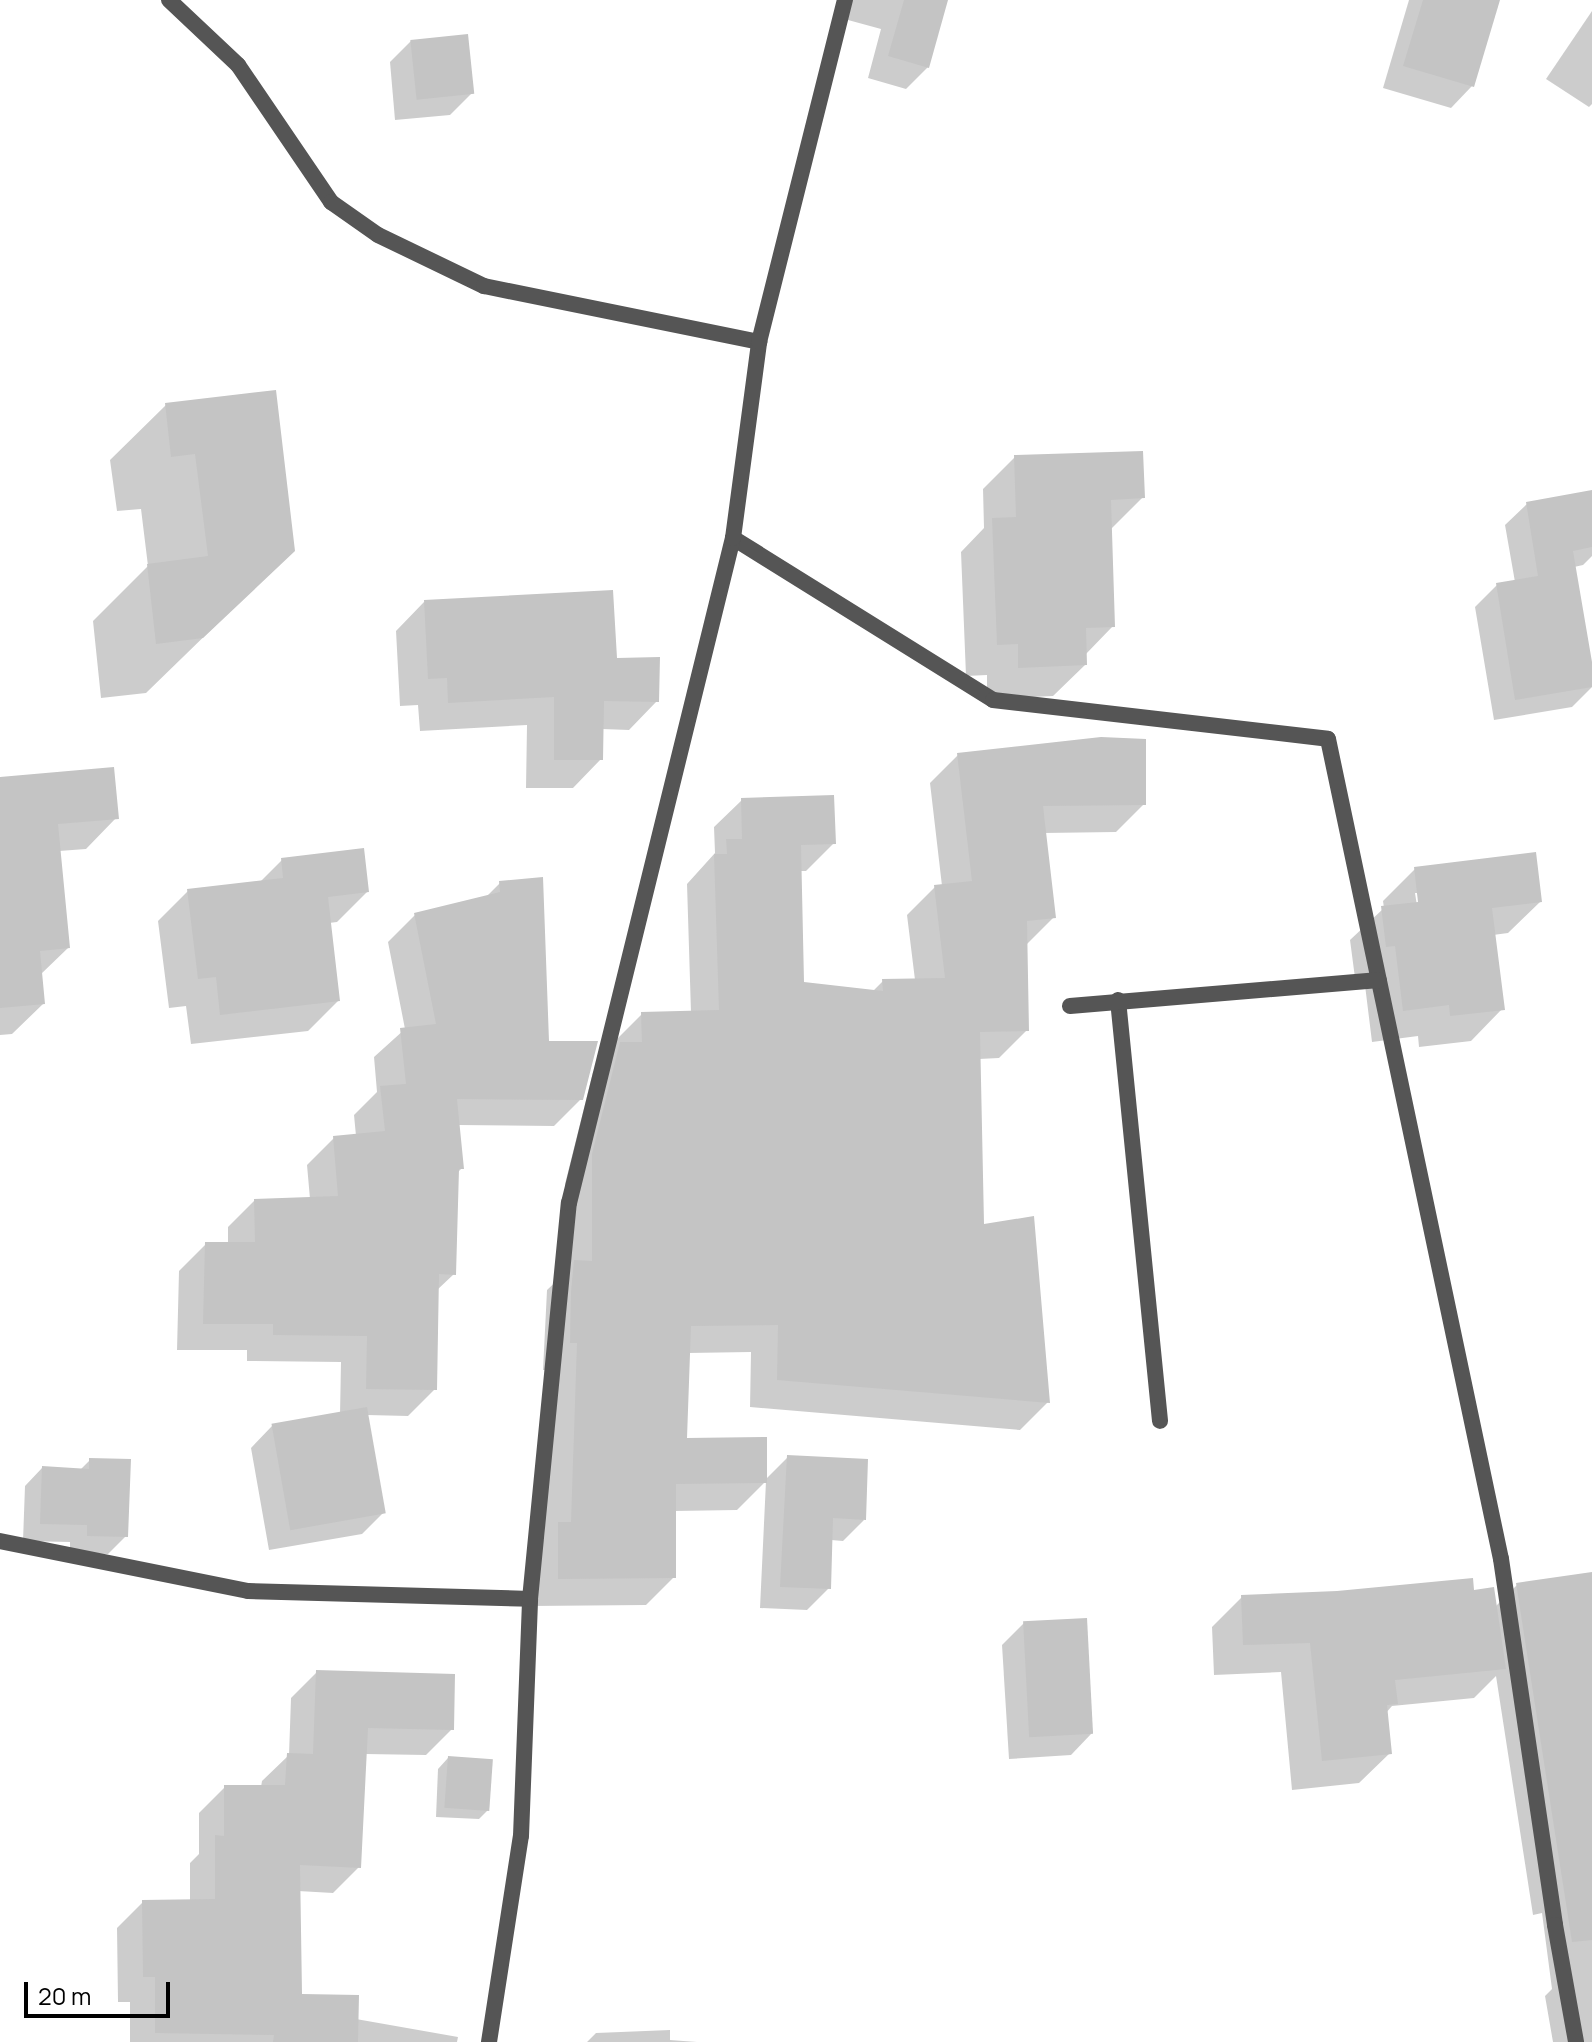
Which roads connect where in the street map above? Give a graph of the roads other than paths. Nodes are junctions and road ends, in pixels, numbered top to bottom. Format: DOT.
graph roads {
  1 [pos="169,0"];
  2 [pos="845,0"];
  3 [pos="759,342"];
  4 [pos="733,538"];
  5 [pos="1379,980"];
  6 [pos="1118,1000"];
  7 [pos="1070,1006"];
  8 [pos="1160,1421"];
  9 [pos="0,1541"];
  10 [pos="530,1599"];
  11 [pos="489,2042"];
  12 [pos="1576,2042"];
  1 -- 3 [label="street"];
  2 -- 3 [label="street"];
  3 -- 4 [label="street"];
  4 -- 5 [label="street"];
  4 -- 10 [label="street"];
  5 -- 6 [label="street"];
  5 -- 12 [label="street"];
  6 -- 7 [label="street"];
  6 -- 8 [label="street"];
  9 -- 10 [label="street"];
  10 -- 11 [label="street"];
}
